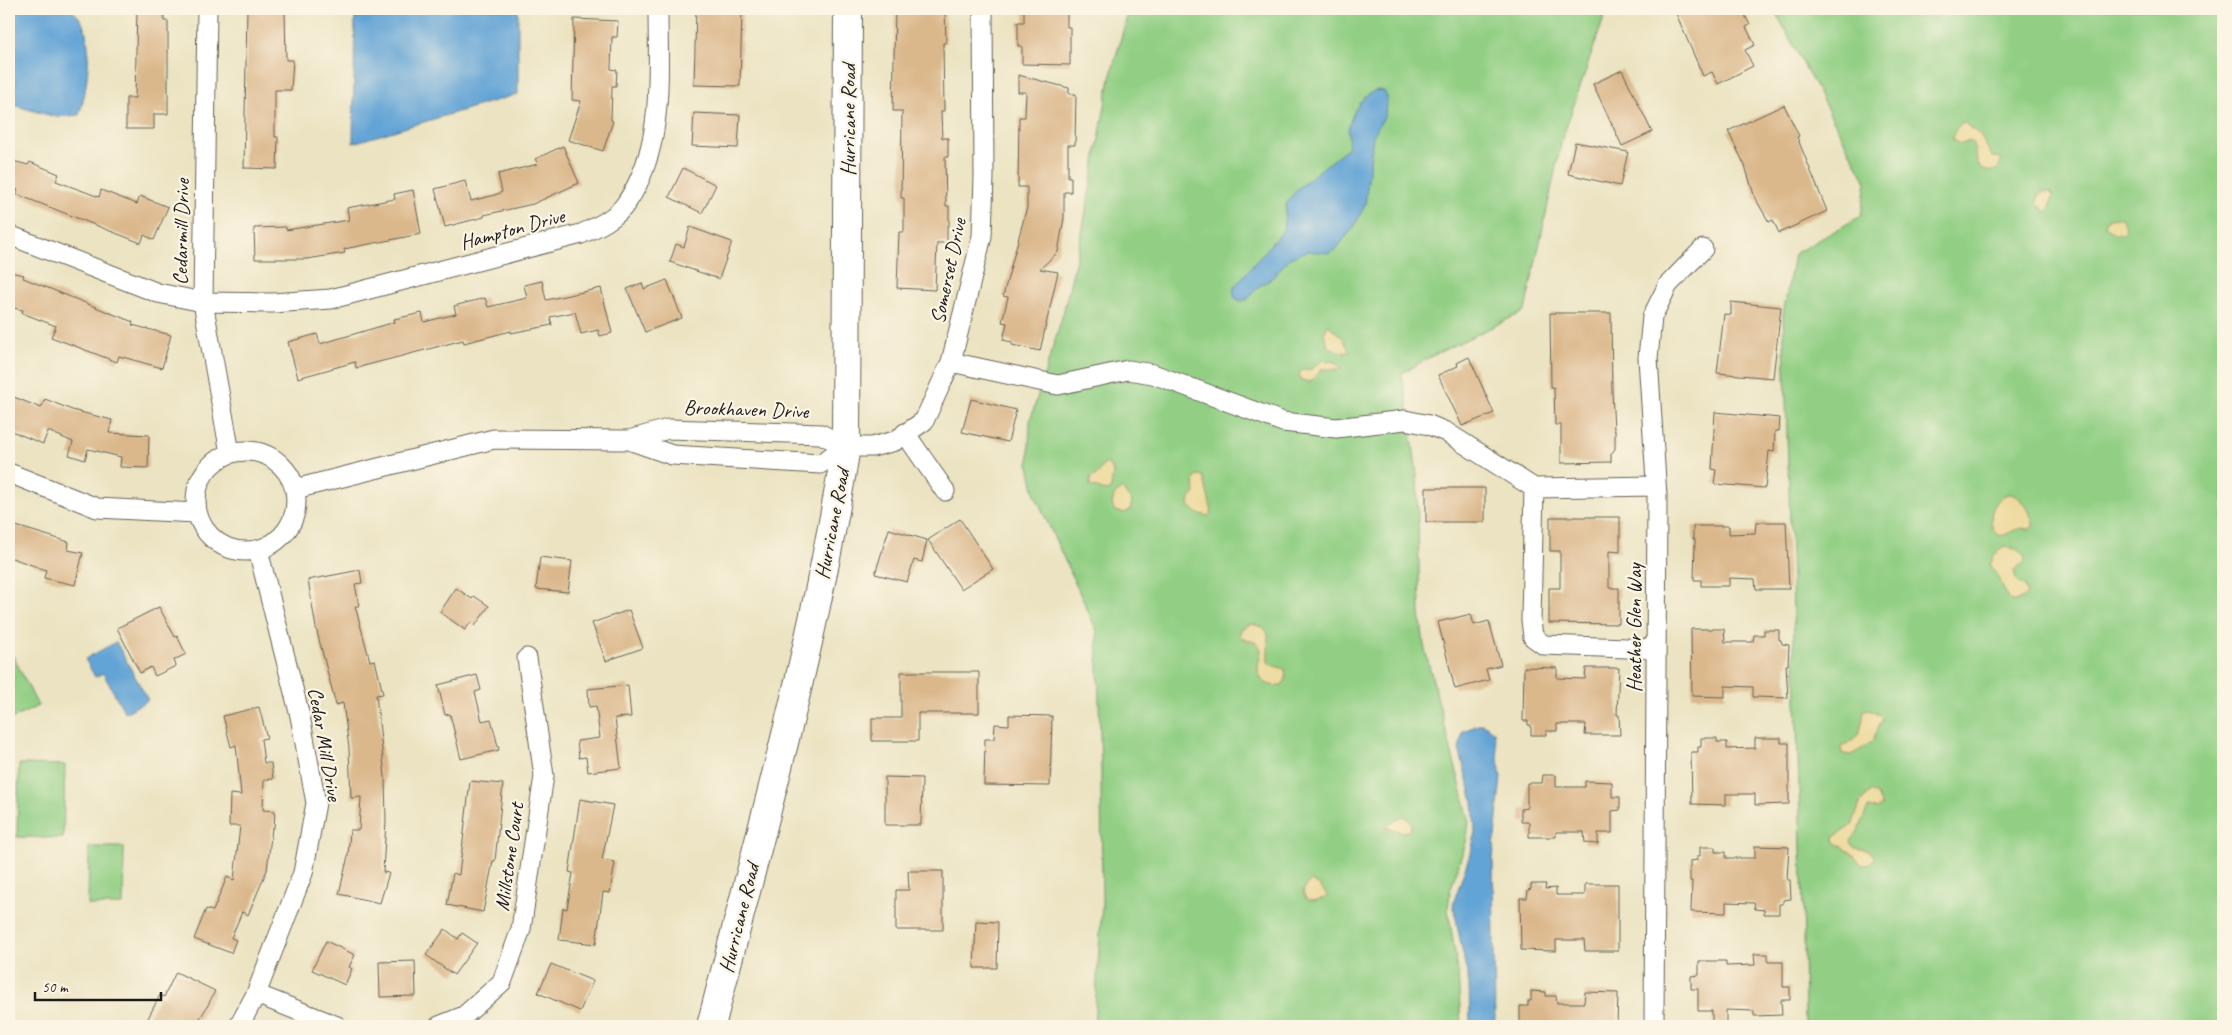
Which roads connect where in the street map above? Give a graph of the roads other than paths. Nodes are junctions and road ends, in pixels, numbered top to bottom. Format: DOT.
graph roads {
  1 [pos="208,9"];
  2 [pos="658,9"];
  3 [pos="848,9"];
  4 [pos="983,9"];
  5 [pos="9,235"];
  6 [pos="1703,250"];
  7 [pos="203,302"];
  8 [pos="951,362"];
  9 [pos="905,434"];
  10 [pos="629,440"];
  11 [pos="846,447"];
  12 [pos="230,453"];
  13 [pos="9,473"];
  14 [pos="1656,486"];
  15 [pos="295,488"];
  16 [pos="1534,488"];
  17 [pos="945,491"];
  18 [pos="196,513"];
  19 [pos="258,550"];
  20 [pos="1655,649"];
  21 [pos="527,658"];
  22 [pos="256,994"];
  23 [pos="239,1026"];
  24 [pos="337,1026"];
  25 [pos="439,1026"];
  26 [pos="711,1026"];
  27 [pos="1654,1026"];
  1 -- 7 [label="street, Cedarmill Drive"];
  2 -- 7 [label="street, Hampton Drive"];
  3 -- 11 [label="street, Hurricane Road"];
  4 -- 8 [label="street, Somerset Drive"];
  5 -- 7 [label="street, Hampton Drive"];
  6 -- 14 [label="street, Heather Glen Way"];
  7 -- 12 [label="street, Cedarmill Drive"];
  8 -- 9 [label="street, Somerset Drive"];
  8 -- 16 [label="street"];
  9 -- 11 [label="street, Somerset Drive"];
  9 -- 17 [label="street"];
  10 -- 11 [label="street, Brookhaven Drive"];
  10 -- 11 [label="street, Brookhaven Drive"];
  10 -- 15 [label="street, Brookhaven Drive"];
  11 -- 26 [label="street, Hurricane Road"];
  12 -- 15 [label="street"];
  12 -- 18 [label="street"];
  13 -- 18 [label="street"];
  14 -- 16 [label="street"];
  14 -- 20 [label="street, Heather Glen Way"];
  15 -- 19 [label="street"];
  16 -- 20 [label="street"];
  18 -- 19 [label="street"];
  19 -- 22 [label="street, Cedar Mill Drive"];
  20 -- 27 [label="street, Heather Glen Way"];
  21 -- 25 [label="street, Millstone Court"];
  22 -- 23 [label="street, Cedar Mill Drive"];
  22 -- 24 [label="street"];
}
